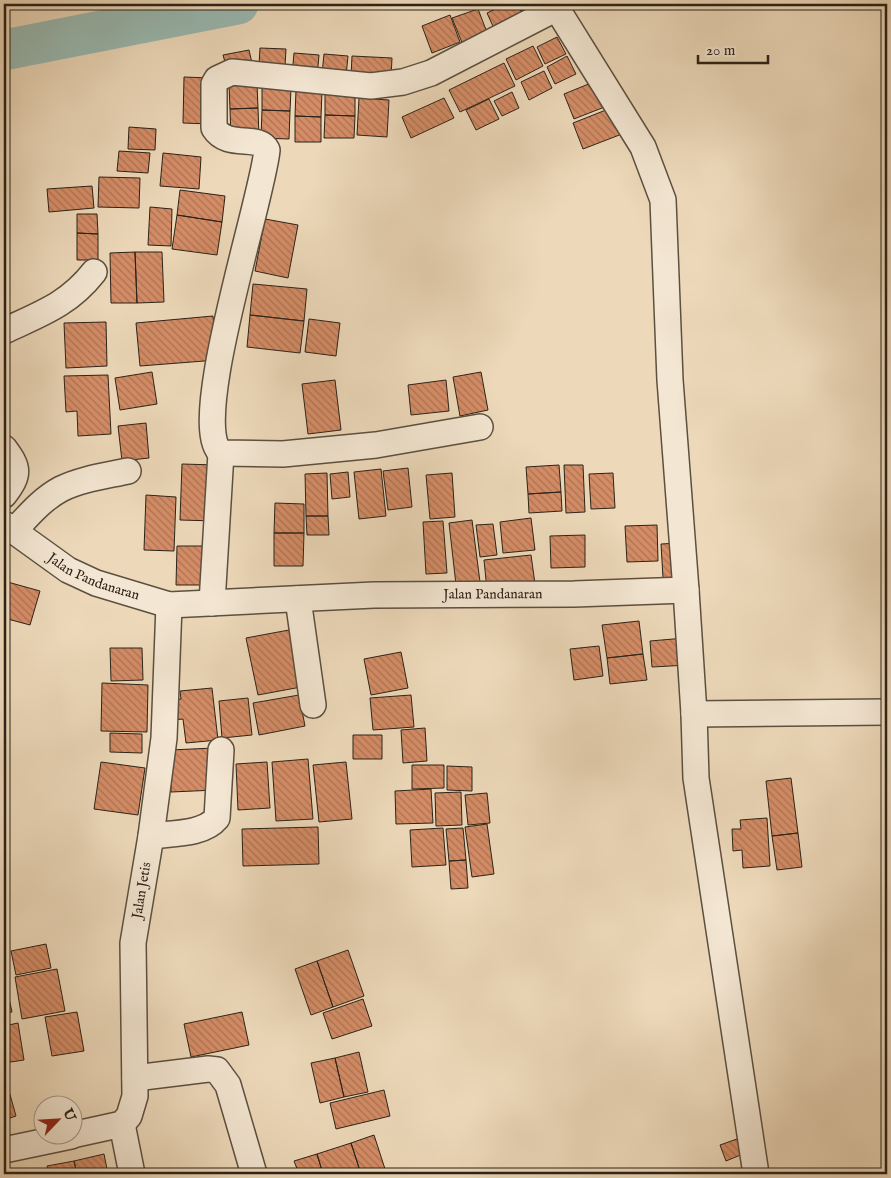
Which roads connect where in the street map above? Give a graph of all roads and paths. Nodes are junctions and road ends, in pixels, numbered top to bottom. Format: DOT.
graph roads {
  1 [pos="556,6"];
  2 [pos="94,272"];
  3 [pos="4,331"];
  4 [pos="480,427"];
  5 [pos="4,448"];
  6 [pos="221,453"];
  7 [pos="128,471"];
  8 [pos="4,495"];
  9 [pos="9,527"];
  10 [pos="686,590"];
  11 [pos="298,599"];
  12 [pos="212,603"];
  13 [pos="170,605"];
  14 [pos="314,705"];
  15 [pos="887,712"];
  16 [pos="694,714"];
  17 [pos="221,750"];
  18 [pos="151,836"];
  19 [pos="135,1078"];
  20 [pos="122,1124"];
  21 [pos="82,1133"];
  22 [pos="32,1144"];
  23 [pos="4,1150"];
  24 [pos="132,1174"];
  25 [pos="254,1174"];
  26 [pos="756,1174"];
  1 -- 6 [label="street"];
  1 -- 10 [label="street"];
  2 -- 3 [label="street"];
  4 -- 6 [label="street"];
  5 -- 8 [label="street"];
  6 -- 12 [label="street"];
  7 -- 9 [label="street"];
  9 -- 13 [label="street, Jalan Pandanaran"];
  10 -- 11 [label="street, Jalan Pandanaran"];
  10 -- 16 [label="street"];
  11 -- 12 [label="street, Jalan Pandanaran"];
  11 -- 14 [label="street"];
  12 -- 13 [label="street, Jalan Pandanaran"];
  13 -- 18 [label="street, Jalan Jetis"];
  15 -- 16 [label="street"];
  16 -- 26 [label="street"];
  17 -- 18 [label="street"];
  18 -- 19 [label="street, Jalan Jetis"];
  19 -- 20 [label="street, Jalan Jetis"];
  19 -- 25 [label="street"];
  20 -- 21 [label="street"];
  20 -- 24 [label="street"];
  22 -- 23 [label="street"];
}
